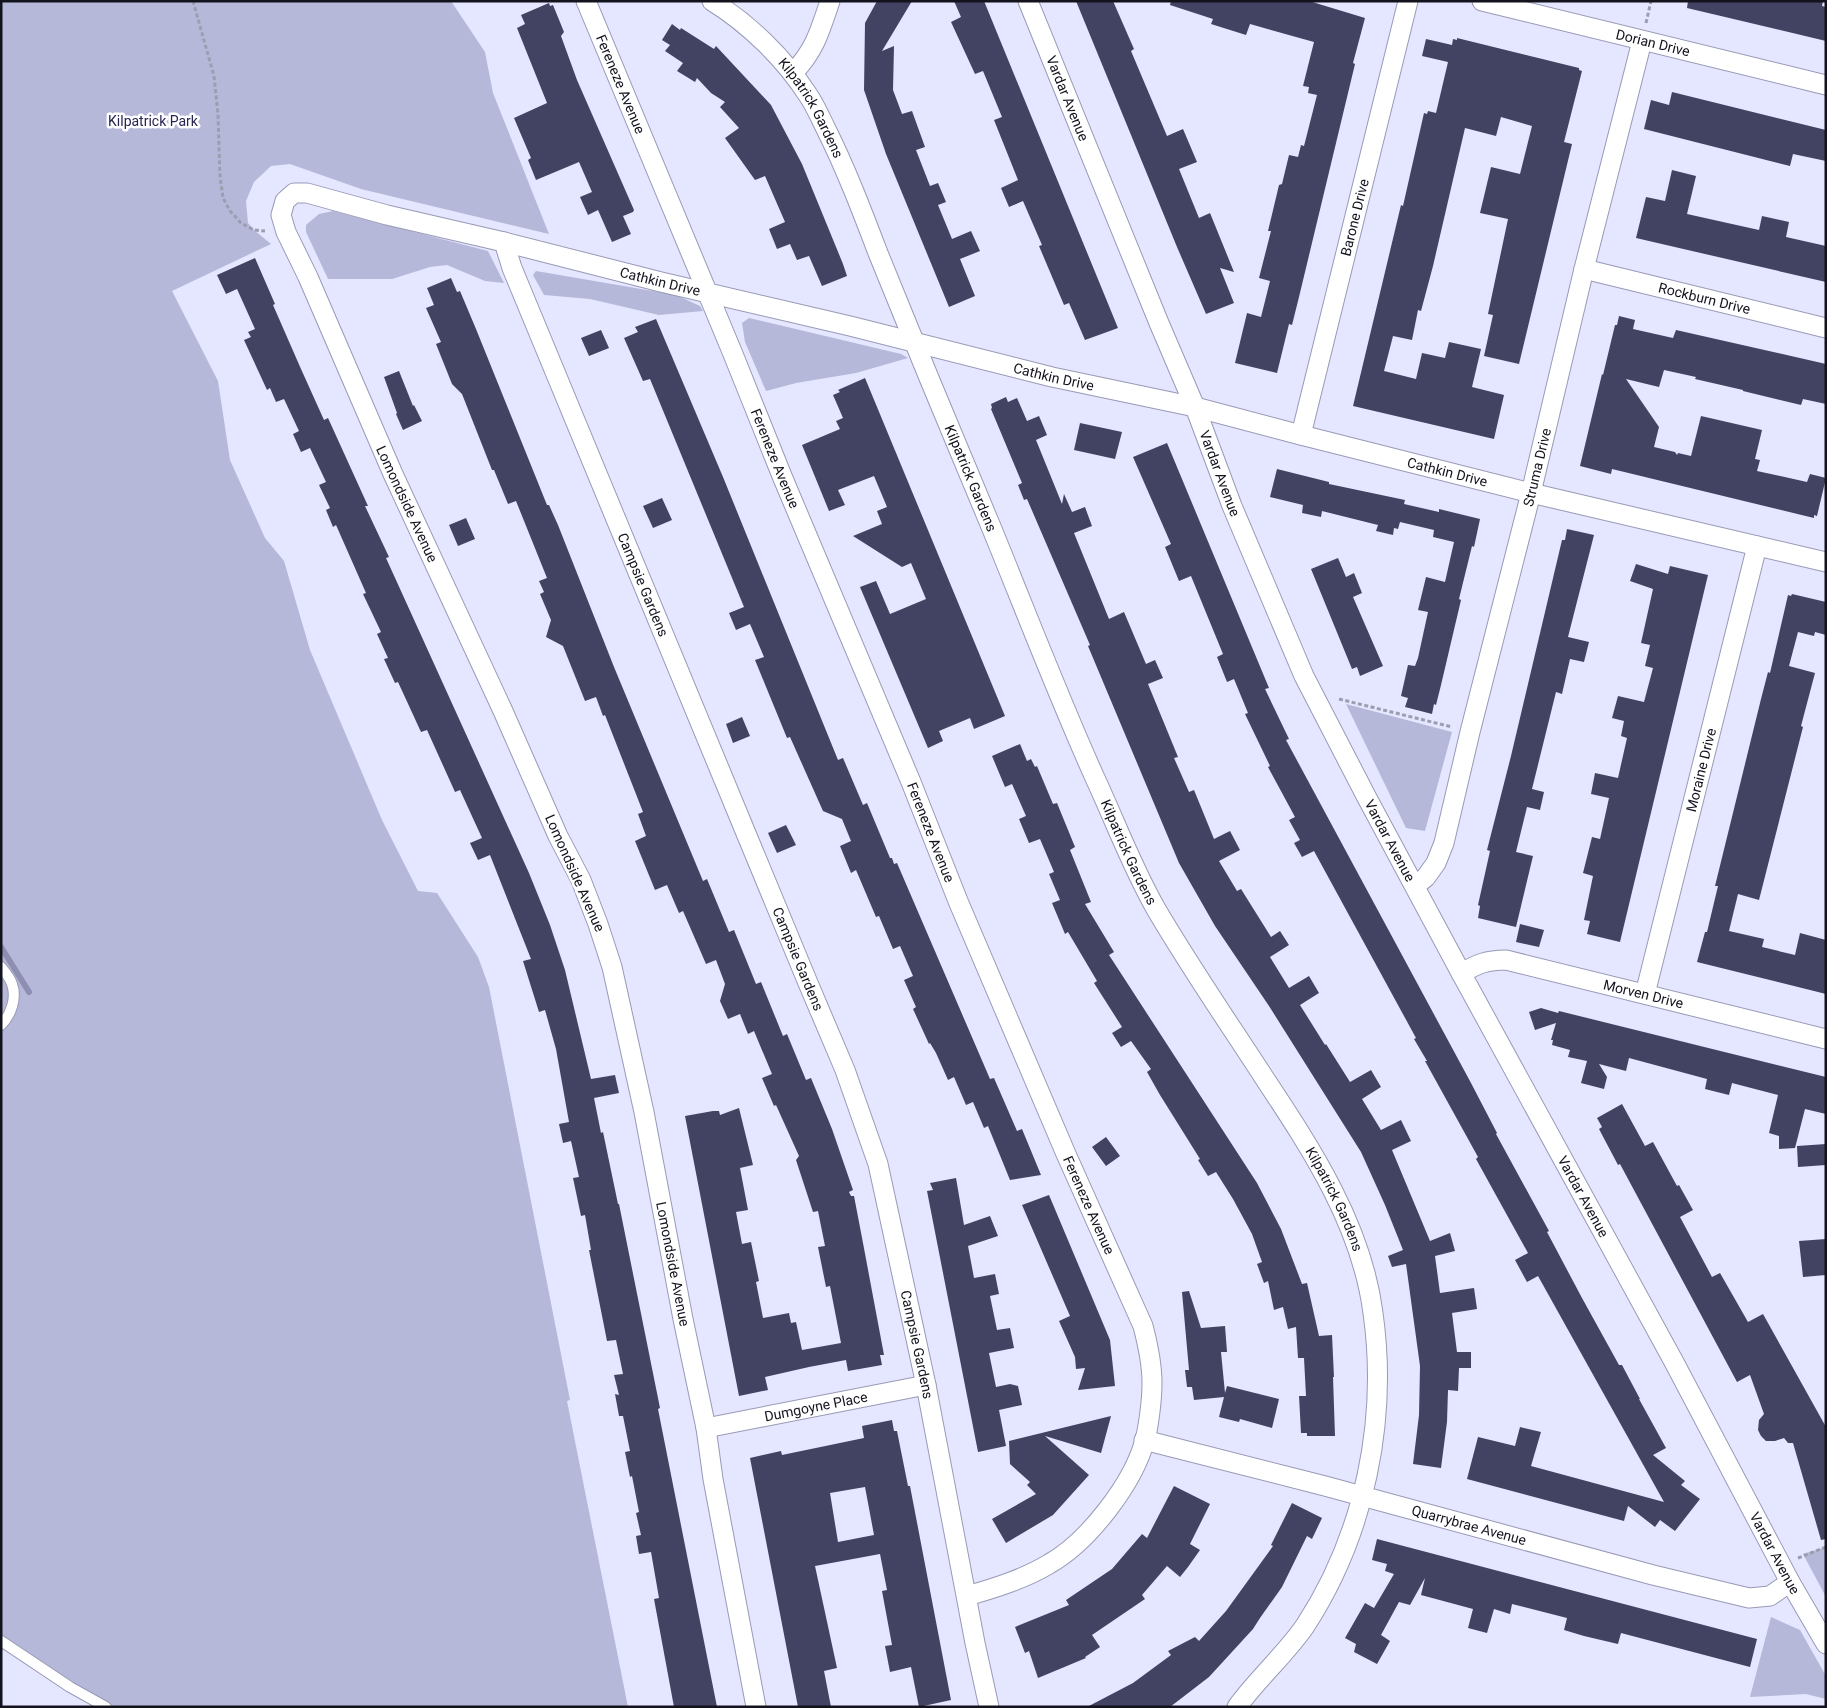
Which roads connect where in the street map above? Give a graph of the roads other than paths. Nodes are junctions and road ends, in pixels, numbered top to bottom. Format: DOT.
graph roads {
  1 [pos="586,1"];
  2 [pos="712,1"];
  3 [pos="830,1"];
  4 [pos="1028,1"];
  5 [pos="1408,1"];
  6 [pos="1482,1"];
  7 [pos="1642,41"];
  8 [pos="793,73"];
  9 [pos="1826,85"];
  10 [pos="285,201"];
  11 [pos="504,242"];
  12 [pos="1584,269"];
  13 [pos="708,292"];
  14 [pos="1826,328"];
  15 [pos="915,343"];
  16 [pos="1195,407"];
  17 [pos="1301,435"];
  18 [pos="1531,493"];
  19 [pos="1757,546"];
  20 [pos="1826,562"];
  21 [pos="1414,886"];
  22 [pos="1,967"];
  23 [pos="1461,973"];
  24 [pos="1645,994"];
  25 [pos="1,1025"];
  26 [pos="1826,1039"];
  27 [pos="926,1385"];
  28 [pos="706,1428"];
  29 [pos="1144,1440"];
  30 [pos="1362,1496"];
  31 [pos="1786,1575"];
  32 [pos="967,1596"];
  33 [pos="1,1642"];
  34 [pos="1826,1644"];
  35 [pos="106,1707"];
  36 [pos="756,1707"];
  37 [pos="989,1707"];
  38 [pos="1237,1707"];
  1 -- 13 [label="street, Fereneze Avenue"];
  2 -- 8 [label="street, Kilpatrick Gardens"];
  3 -- 8 [label="street"];
  4 -- 16 [label="street, Vardar Avenue"];
  5 -- 17 [label="street, Barone Drive"];
  6 -- 7 [label="street, Dorian Drive"];
  7 -- 9 [label="street, Dorian Drive"];
  7 -- 12 [label="street, Struma Drive"];
  8 -- 15 [label="street, Kilpatrick Gardens"];
  10 -- 11 [label="street, Cathkin Drive"];
  10 -- 28 [label="street, Lomondside Avenue"];
  11 -- 13 [label="street, Cathkin Drive"];
  11 -- 27 [label="street, Campsie Gardens"];
  12 -- 14 [label="street, Rockburn Drive"];
  12 -- 18 [label="street, Struma Drive"];
  13 -- 15 [label="street, Cathkin Drive"];
  13 -- 29 [label="street, Fereneze Avenue"];
  15 -- 16 [label="street, Cathkin Drive"];
  15 -- 30 [label="street, Kilpatrick Gardens"];
  16 -- 17 [label="street, Cathkin Drive"];
  16 -- 21 [label="street, Vardar Avenue"];
  17 -- 18 [label="street, Cathkin Drive"];
  18 -- 19 [label="street, Cathkin Drive"];
  18 -- 21 [label="street, Struma Drive"];
  19 -- 20 [label="street, Cathkin Drive"];
  19 -- 24 [label="street, Moraine Drive"];
  21 -- 23 [label="street, Vardar Avenue"];
  22 -- 25 [label="lane"];
  23 -- 24 [label="street, Morven Drive"];
  23 -- 31 [label="street, Vardar Avenue"];
  24 -- 26 [label="street, Morven Drive"];
  27 -- 28 [label="street, Dumgoyne Place"];
  27 -- 32 [label="street, Campsie Gardens"];
  28 -- 36 [label="street, Lomondside Avenue"];
  29 -- 30 [label="street, Quarrybrae Avenue"];
  29 -- 32 [label="street, Fereneze Avenue"];
  30 -- 31 [label="street, Quarrybrae Avenue"];
  30 -- 38 [label="street, Kilpatrick Gardens"];
  31 -- 34 [label="street, Vardar Avenue"];
  32 -- 37 [label="street, Campsie Gardens"];
  33 -- 35 [label="lane"];
}
